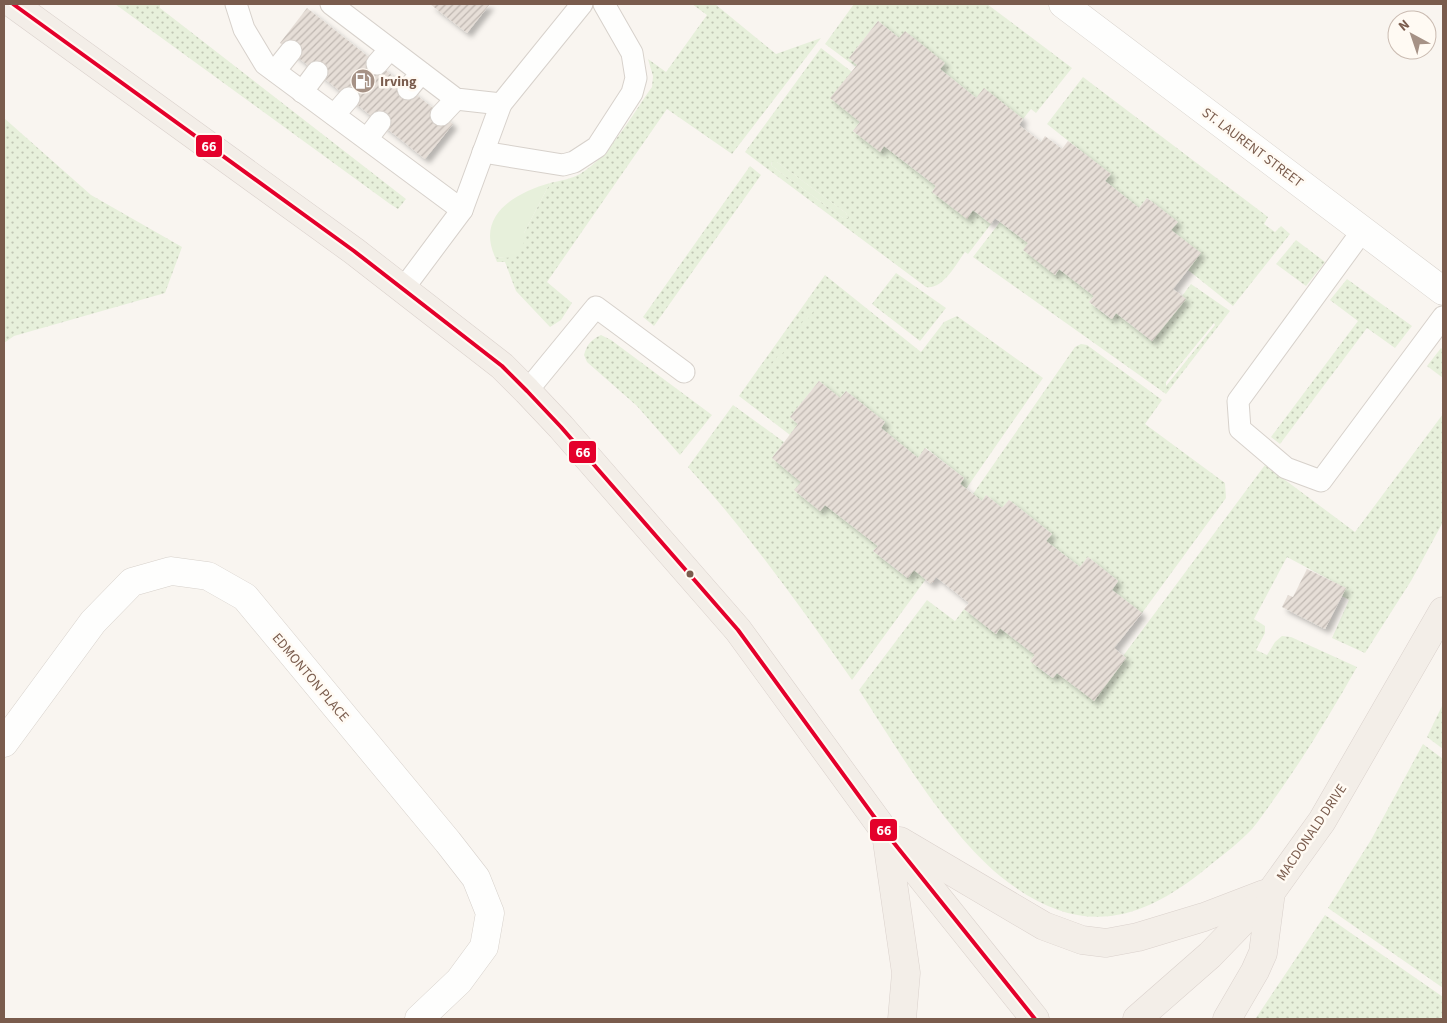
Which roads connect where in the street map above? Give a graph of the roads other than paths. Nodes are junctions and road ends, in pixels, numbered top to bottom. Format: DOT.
graph roads {
  1 [pos="13,4"];
  2 [pos="236,4"];
  3 [pos="582,4"];
  4 [pos="604,4"];
  5 [pos="1063,4"];
  6 [pos="326,8"];
  7 [pos="291,51"];
  8 [pos="275,71"];
  9 [pos="318,72"];
  10 [pos="302,92"];
  11 [pos="349,98"];
  12 [pos="456,99"];
  13 [pos="501,104"];
  14 [pos="334,115"];
  15 [pos="441,116"];
  16 [pos="380,122"];
  17 [pos="367,139"];
  18 [pos="483,152"];
  19 [pos="462,210"];
  20 [pos="1363,230"];
  21 [pos="404,290"];
  22 [pos="1443,291"];
  23 [pos="1443,317"];
  24 [pos="684,372"];
  25 [pos="527,391"];
  26 [pos="1443,611"];
  27 [pos="4,743"];
  28 [pos="886,833"];
  29 [pos="1271,892"];
  30 [pos="419,1019"];
  31 [pos="902,1019"];
  32 [pos="1035,1019"];
  33 [pos="1136,1019"];
  34 [pos="1228,1019"];
  1 -- 21 [label="main road"];
  2 -- 8 [label="lane"];
  3 -- 13 [label="lane"];
  4 -- 18 [label="lane"];
  5 -- 20 [label="street, ST. LAURENT STREET"];
  6 -- 12 [label="lane"];
  7 -- 8 [label="lane"];
  8 -- 10 [label="lane"];
  9 -- 10 [label="lane"];
  10 -- 14 [label="lane"];
  11 -- 14 [label="lane"];
  12 -- 13 [label="lane"];
  12 -- 15 [label="lane"];
  13 -- 18 [label="lane"];
  14 -- 17 [label="lane"];
  16 -- 17 [label="lane"];
  17 -- 19 [label="lane"];
  18 -- 19 [label="lane"];
  19 -- 21 [label="lane"];
  20 -- 22 [label="street, ST. LAURENT STREET"];
  20 -- 23 [label="lane"];
  21 -- 25 [label="main road"];
  24 -- 25 [label="lane"];
  25 -- 28 [label="main road"];
  26 -- 29 [label="main road, MACDONALD DRIVE"];
  27 -- 30 [label="street, EDMONTON PLACE"];
  28 -- 29 [label="main road"];
  28 -- 31 [label="main road"];
  28 -- 32 [label="main road"];
  29 -- 33 [label="main road, MACDONALD DRIVE"];
  29 -- 34 [label="main road"];
}
